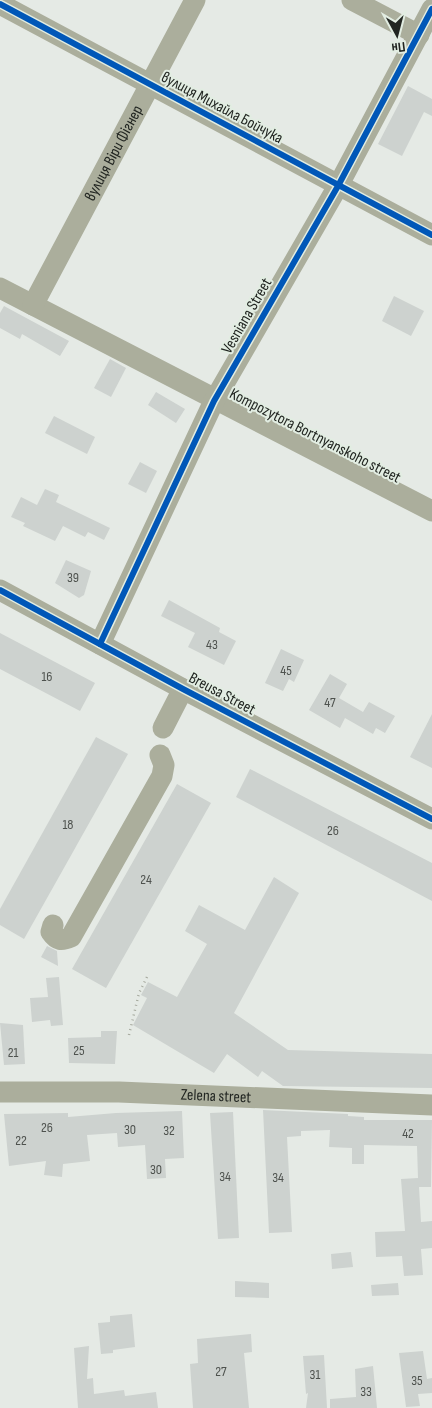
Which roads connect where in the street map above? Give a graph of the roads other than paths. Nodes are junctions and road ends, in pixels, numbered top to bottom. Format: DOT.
graph roads {
  1 [pos="195,0"];
  2 [pos="352,0"];
  3 [pos="0,4"];
  4 [pos="432,9"];
  5 [pos="419,35"];
  6 [pos="149,84"];
  7 [pos="338,186"];
  8 [pos="432,235"];
  9 [pos="0,288"];
  10 [pos="33,305"];
  11 [pos="214,400"];
  12 [pos="432,511"];
  13 [pos="0,590"];
  14 [pos="100,644"];
  15 [pos="183,689"];
  16 [pos="163,728"];
  17 [pos="160,755"];
  18 [pos="432,819"];
  19 [pos="53,925"];
  20 [pos="0,1092"];
  21 [pos="432,1106"];
  1 -- 6 [label="street, вулиця Віри Фігнер"];
  2 -- 5 [label="street"];
  3 -- 6 [label="street, вулиця Михайла Бойчука"];
  4 -- 5 [label="street, Vesniana Street"];
  5 -- 7 [label="street, Vesniana Street"];
  6 -- 7 [label="street, вулиця Михайла Бойчука"];
  6 -- 10 [label="street, вулиця Віри Фігнер"];
  7 -- 8 [label="street, вулиця Михайла Бойчука"];
  7 -- 11 [label="street, Vesniana Street"];
  9 -- 10 [label="street, Kompozytora Bortnyanskoho street"];
  10 -- 11 [label="street, Kompozytora Bortnyanskoho street"];
  11 -- 12 [label="street, Kompozytora Bortnyanskoho street"];
  11 -- 14 [label="street, Vesniana Street"];
  13 -- 14 [label="street, Breusa Street"];
  14 -- 15 [label="street, Breusa Street"];
  15 -- 16 [label="street"];
  15 -- 18 [label="street, Breusa Street"];
  17 -- 19 [label="street"];
  20 -- 21 [label="street, Zelena street"];
}
